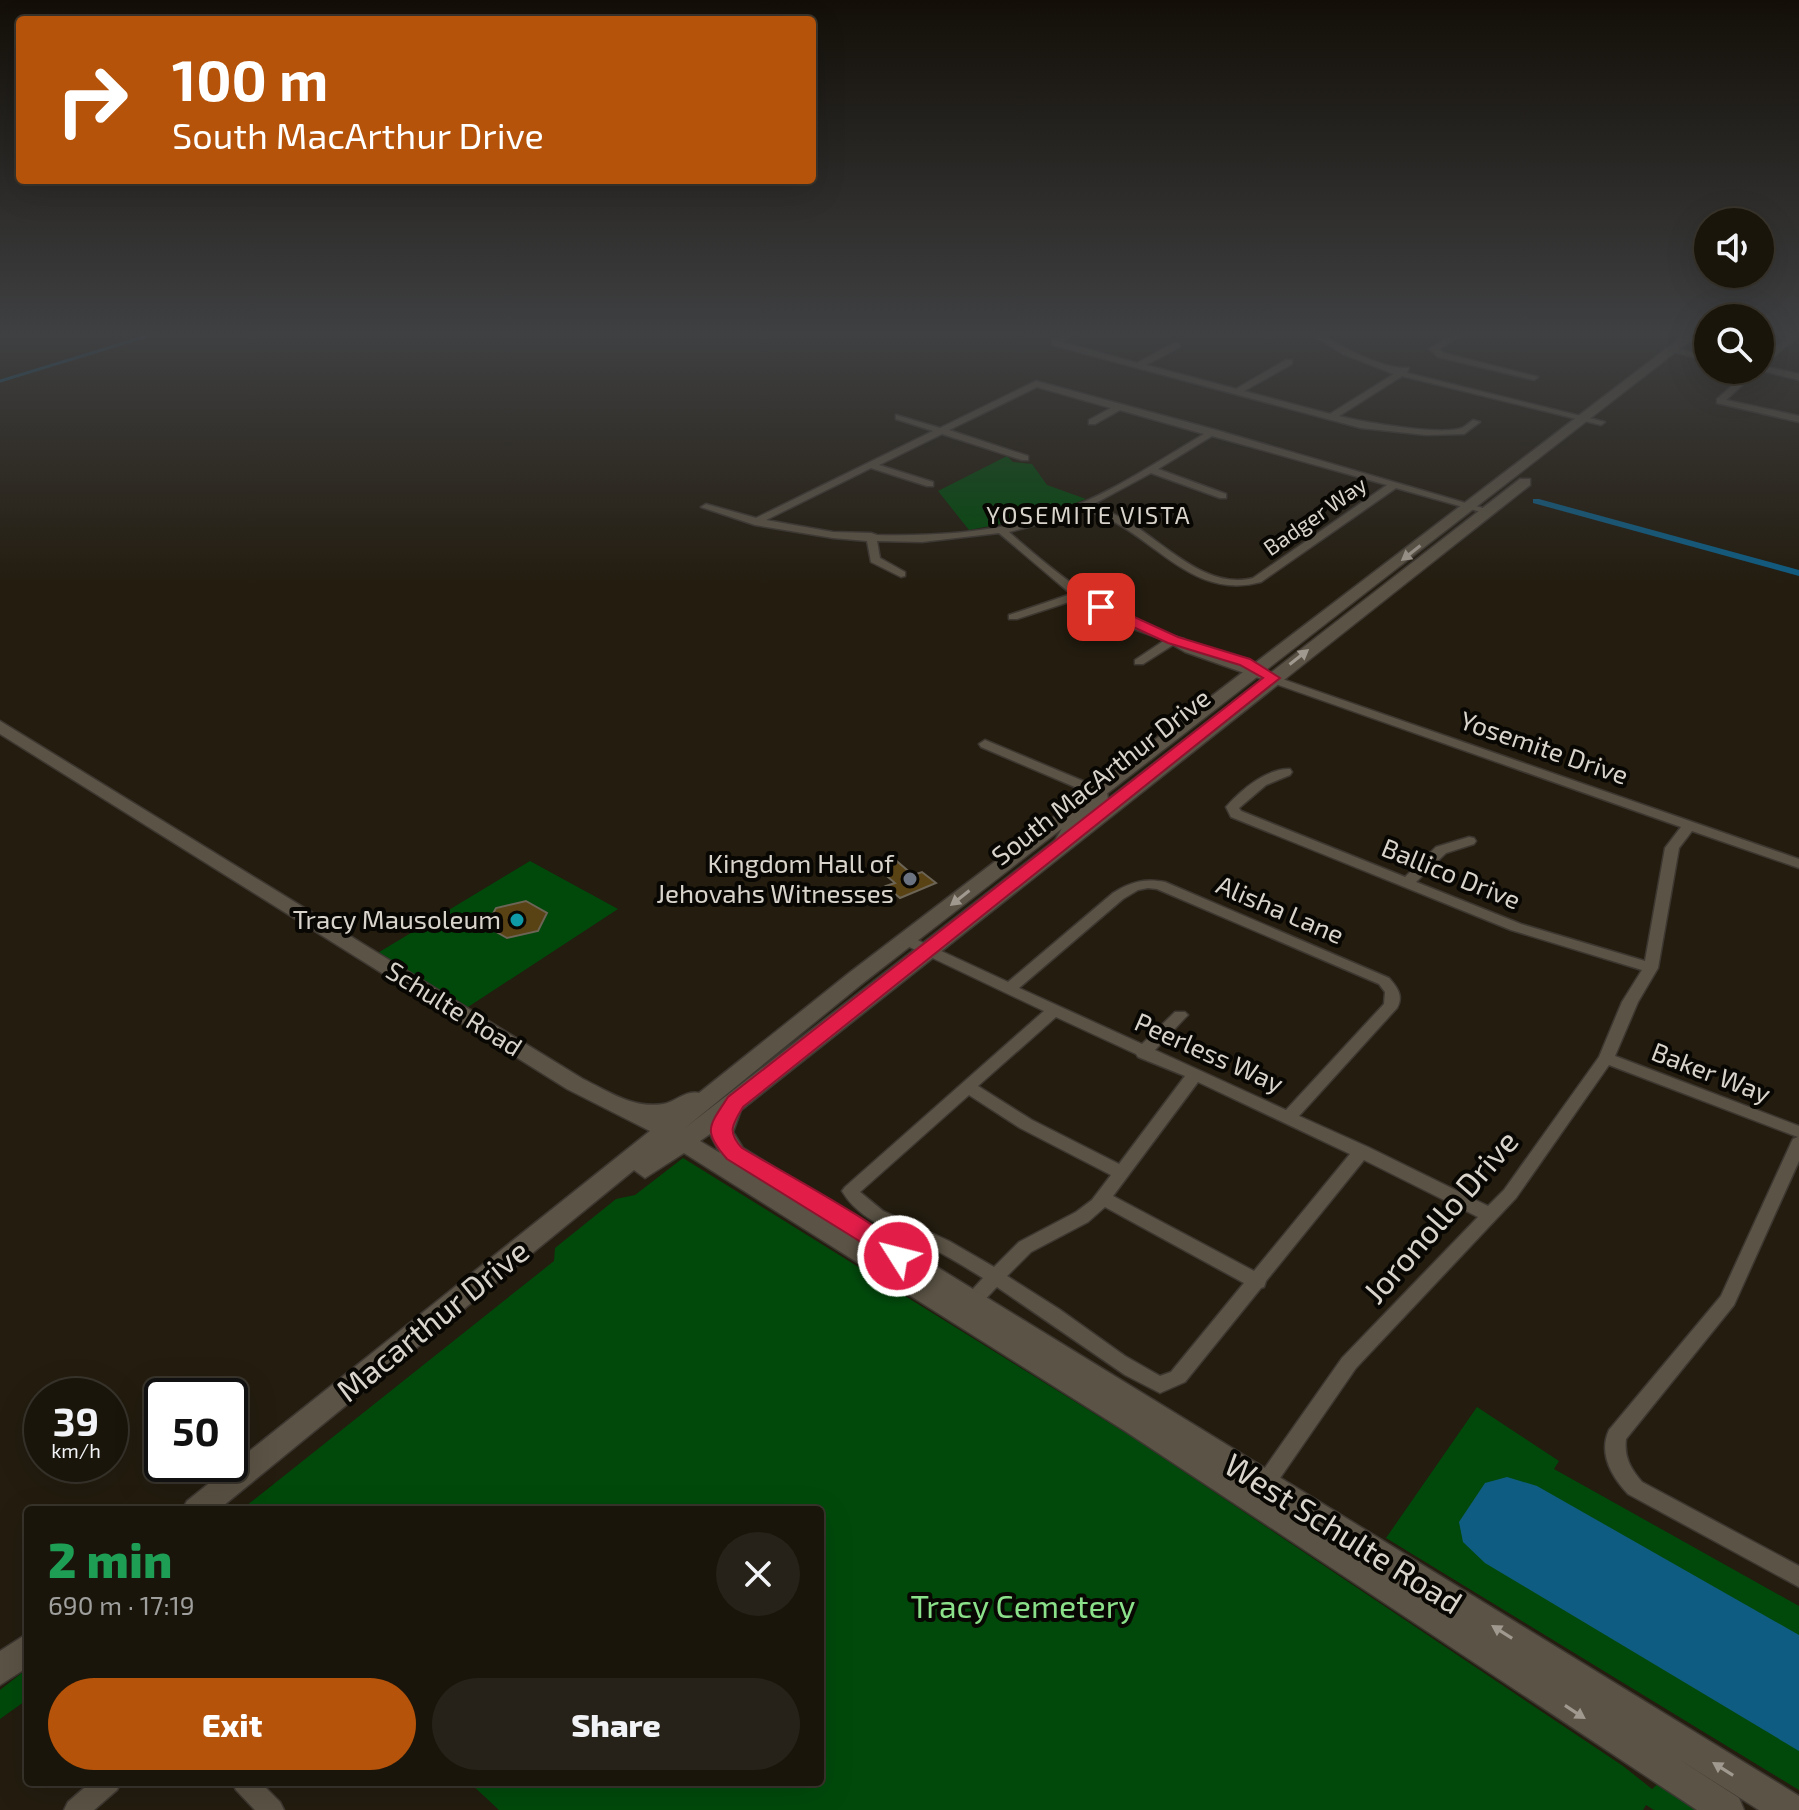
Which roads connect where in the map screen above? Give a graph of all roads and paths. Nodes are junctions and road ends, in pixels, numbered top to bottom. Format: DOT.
graph roads {
  1 [pos="900,417"];
  2 [pos="966,417"];
  3 [pos="1100,417"];
  4 [pos="1162,417"];
  5 [pos="1334,417"];
  6 [pos="1585,417"];
  7 [pos="1591,419"];
  8 [pos="1092,422"];
  9 [pos="1476,422"];
  10 [pos="940,430"];
  11 [pos="1213,432"];
  12 [pos="1025,458"];
  13 [pos="870,465"];
  14 [pos="1151,470"];
  15 [pos="930,484"];
  16 [pos="1395,484"];
  17 [pos="1223,496"];
  18 [pos="1084,505"];
  19 [pos="706,507"];
  20 [pos="1480,508"];
  21 [pos="755,522"];
  22 [pos="1000,529"];
  23 [pos="871,536"];
  24 [pos="901,574"];
  25 [pos="1079,595"];
  26 [pos="1013,617"];
  27 [pos="1173,640"];
  28 [pos="1139,662"];
  29 [pos="1261,673"];
  30 [pos="0,726"];
  31 [pos="985,744"];
  32 [pos="1286,772"];
  33 [pos="1099,791"];
  34 [pos="1689,825"];
  35 [pos="1469,841"];
  36 [pos="1058,847"];
  37 [pos="1799,864"];
  38 [pos="1408,882"];
  39 [pos="906,940"];
  40 [pos="927,951"];
  41 [pos="1651,968"];
  42 [pos="1009,989"];
  43 [pos="1053,1011"];
  44 [pos="1180,1015"];
  45 [pos="1143,1053"];
  46 [pos="767,1054"];
  47 [pos="1606,1058"];
  48 [pos="1194,1076"];
  49 [pos="968,1087"];
  50 [pos="736,1102"];
  51 [pos="622,1110"];
  52 [pos="1289,1117"];
  53 [pos="1799,1132"];
  54 [pos="679,1138"];
  55 [pos="1799,1143"];
  56 [pos="1362,1151"];
  57 [pos="1120,1172"];
  58 [pos="1103,1198"];
  59 [pos="1490,1215"];
  60 [pos="898,1256"];
  61 [pos="993,1278"];
  62 [pos="1258,1282"];
  63 [pos="971,1301"];
  64 [pos="1082,1390"];
  65 [pos="1259,1492"];
  66 [pos="202,1506"];
  67 [pos="216,1506"];
  68 [pos="1799,1577"];
  69 [pos="24,1651"];
  70 [pos="0,1670"];
  71 [pos="104,1786"];
  72 [pos="248,1786"];
  73 [pos="76,1810"];
  74 [pos="272,1810"];
  75 [pos="1727,1810"];
  76 [pos="1790,1810"];
  1 -- 10 [label="street"];
  2 -- 10 [label="street"];
  3 -- 8 [label="street"];
  4 -- 11 [label="street"];
  5 -- 9 [label="street"];
  6 -- 7 [label="street"];
  7 -- 20 [label="main road, South MacArthur Drive"];
  10 -- 12 [label="street"];
  10 -- 13 [label="street"];
  11 -- 14 [label="street"];
  11 -- 16 [label="street"];
  13 -- 15 [label="street"];
  13 -- 21 [label="street"];
  14 -- 17 [label="street"];
  14 -- 18 [label="street"];
  16 -- 18 [label="street, Badger Way"];
  16 -- 20 [label="street"];
  18 -- 22 [label="street"];
  19 -- 21 [label="street"];
  20 -- 29 [label="main road, South MacArthur Drive"];
  21 -- 23 [label="street"];
  22 -- 23 [label="street"];
  22 -- 25 [label="street, Yosemite Drive"];
  23 -- 24 [label="street"];
  25 -- 26 [label="street"];
  25 -- 27 [label="street, Yosemite Drive"];
  27 -- 28 [label="street"];
  27 -- 29 [label="street, Yosemite Drive"];
  29 -- 33 [label="main road, South MacArthur Drive"];
  29 -- 34 [label="street, Yosemite Drive"];
  29 -- 36 [label="main road, South MacArthur Drive"];
  30 -- 51 [label="main road, Schulte Road"];
  31 -- 33 [label="street"];
  32 -- 38 [label="street, Ballico Drive"];
  33 -- 36 [label="street"];
  33 -- 39 [label="main road, South MacArthur Drive, one-way"];
  34 -- 37 [label="street, Yosemite Drive"];
  34 -- 41 [label="street, Joronollo Drive"];
  35 -- 38 [label="street"];
  36 -- 40 [label="main road, South MacArthur Drive"];
  38 -- 41 [label="street, Ballico Drive"];
  39 -- 40 [label="street, Peerless Way"];
  39 -- 46 [label="main road, South MacArthur Drive"];
  40 -- 42 [label="street, Peerless Way"];
  40 -- 50 [label="main road, South MacArthur Drive"];
  41 -- 47 [label="street, Joronollo Drive"];
  42 -- 43 [label="street, Peerless Way"];
  42 -- 52 [label="street, Alisha Lane"];
  43 -- 45 [label="street, Peerless Way"];
  43 -- 49 [label="street"];
  44 -- 45 [label="street"];
  45 -- 48 [label="street, Peerless Way"];
  46 -- 51 [label="main road"];
  46 -- 54 [label="main road, South MacArthur Drive"];
  47 -- 53 [label="street, Baker Way"];
  47 -- 59 [label="street, Joronollo Drive"];
  48 -- 52 [label="street, Peerless Way"];
  48 -- 57 [label="street"];
  49 -- 57 [label="street"];
  49 -- 61 [label="street"];
  50 -- 54 [label="main road, South MacArthur Drive"];
  50 -- 60 [label="main road"];
  51 -- 54 [label="main road, Schulte Road"];
  52 -- 56 [label="street, Peerless Way"];
  54 -- 60 [label="main road, Schulte Road"];
  54 -- 64 [label="main road, Schulte Road"];
  54 -- 66 [label="main road, Macarthur Drive"];
  54 -- 67 [label="main road, Macarthur Drive"];
  55 -- 68 [label="street"];
  56 -- 59 [label="street, Peerless Way"];
  56 -- 62 [label="street"];
  57 -- 58 [label="street"];
  58 -- 61 [label="street"];
  58 -- 62 [label="street"];
  59 -- 65 [label="street, Joronollo Drive"];
  60 -- 63 [label="main road, West Schulte Road"];
  61 -- 62 [label="street"];
  61 -- 63 [label="street"];
  63 -- 65 [label="main road, West Schulte Road"];
  64 -- 65 [label="main road, West Schulte Road"];
  65 -- 75 [label="main road, West Schulte Road, one-way"];
  76 -- 65 [label="main road, West Schulte Road, one-way"];
  69 -- 70 [label="main road"];
  71 -- 73 [label="street"];
  72 -- 74 [label="street"];
}
